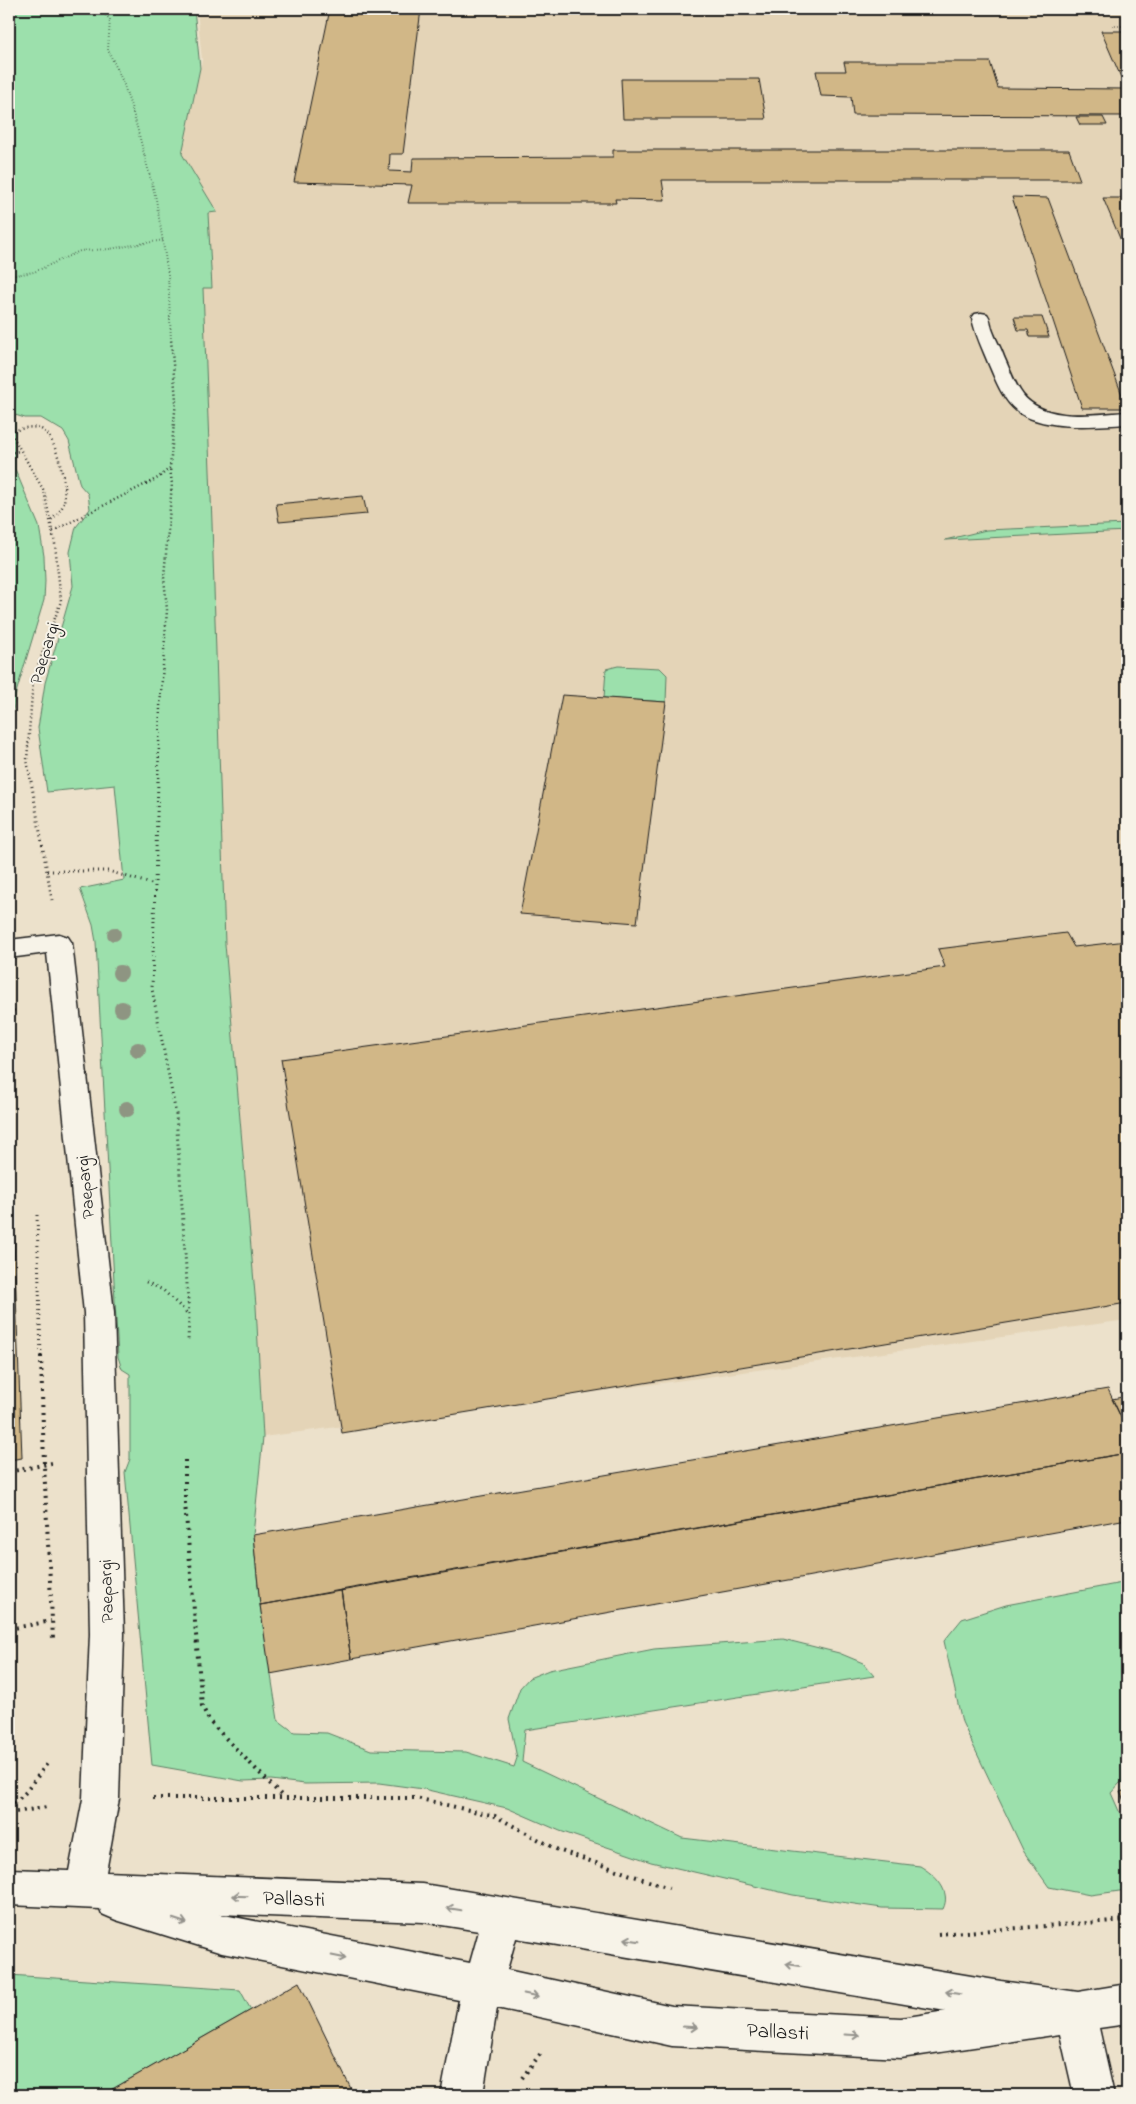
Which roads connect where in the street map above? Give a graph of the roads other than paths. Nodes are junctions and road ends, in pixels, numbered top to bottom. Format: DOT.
graph roads {
  1 [pos="981,318"];
  2 [pos="1127,418"];
  3 [pos="9,949"];
  4 [pos="9,1886"];
  5 [pos="84,1891"];
  6 [pos="502,1917"];
  7 [pos="483,1985"];
  8 [pos="1127,2004"];
  9 [pos="1075,2010"];
  10 [pos="461,2095"];
  11 [pos="1094,2095"];
  1 -- 2 [label="street"];
  3 -- 5 [label="street, Paepargi"];
  4 -- 5 [label="street, Pallasti"];
  6 -- 5 [label="street, Pallasti, one-way"];
  5 -- 7 [label="street, Pallasti, one-way"];
  6 -- 7 [label="street"];
  9 -- 6 [label="street, Pallasti, one-way"];
  7 -- 9 [label="street, Pallasti, one-way"];
  7 -- 10 [label="street"];
  8 -- 9 [label="street, Pallasti"];
  9 -- 11 [label="street"];
}
